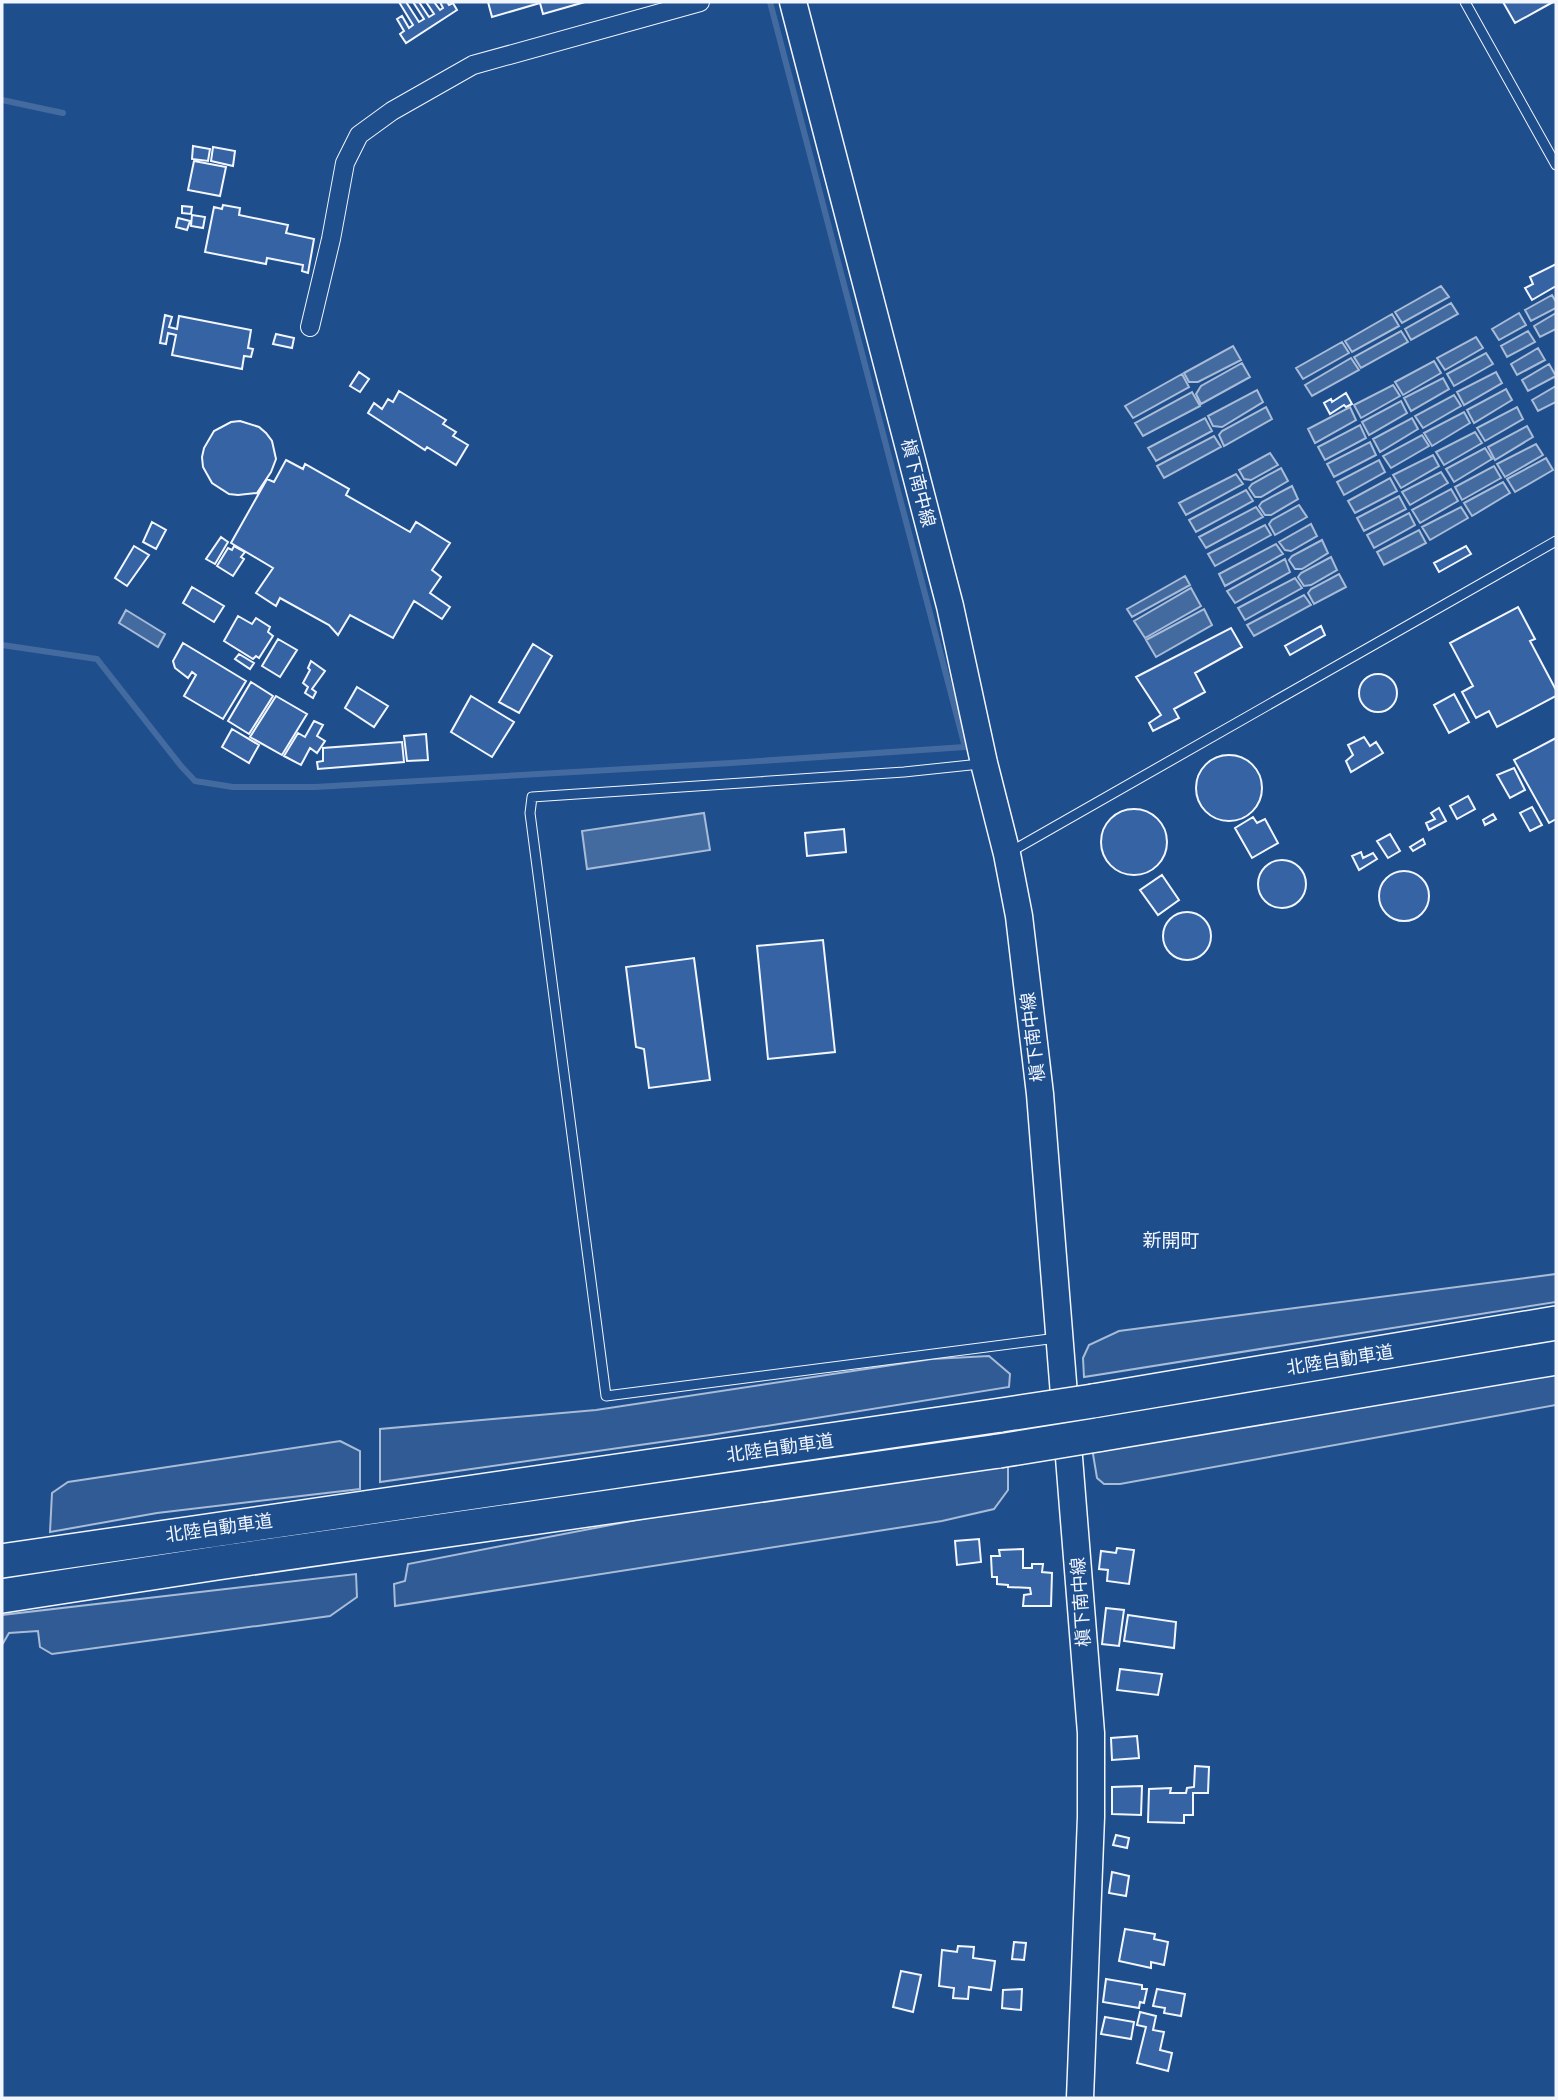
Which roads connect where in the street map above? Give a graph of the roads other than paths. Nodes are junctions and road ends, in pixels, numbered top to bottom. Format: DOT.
graph roads {
  1 [pos="700,2"];
  2 [pos="793,2"];
  3 [pos="1465,2"];
  4 [pos="1556,165"];
  5 [pos="310,327"];
  6 [pos="1556,541"];
  7 [pos="984,764"];
  8 [pos="1007,854"];
  9 [pos="1556,1323"];
  10 [pos="1059,1338"];
  11 [pos="1556,1358"];
  12 [pos="2,1561"];
  13 [pos="2,1596"];
  14 [pos="1080,2098"];
  1 -- 5 [label="street"];
  2 -- 7 [label="main road, 槇下南中線"];
  3 -- 4 [label="lane"];
  6 -- 8 [label="lane"];
  7 -- 8 [label="main road, 槇下南中線"];
  7 -- 10 [label="lane"];
  8 -- 10 [label="main road, 槇下南中線"];
  9 -- 12 [label="highway, 北陸自動車道, bridge"];
  10 -- 14 [label="main road, 槇下南中線"];
  11 -- 13 [label="highway, 北陸自動車道, bridge"];
}
